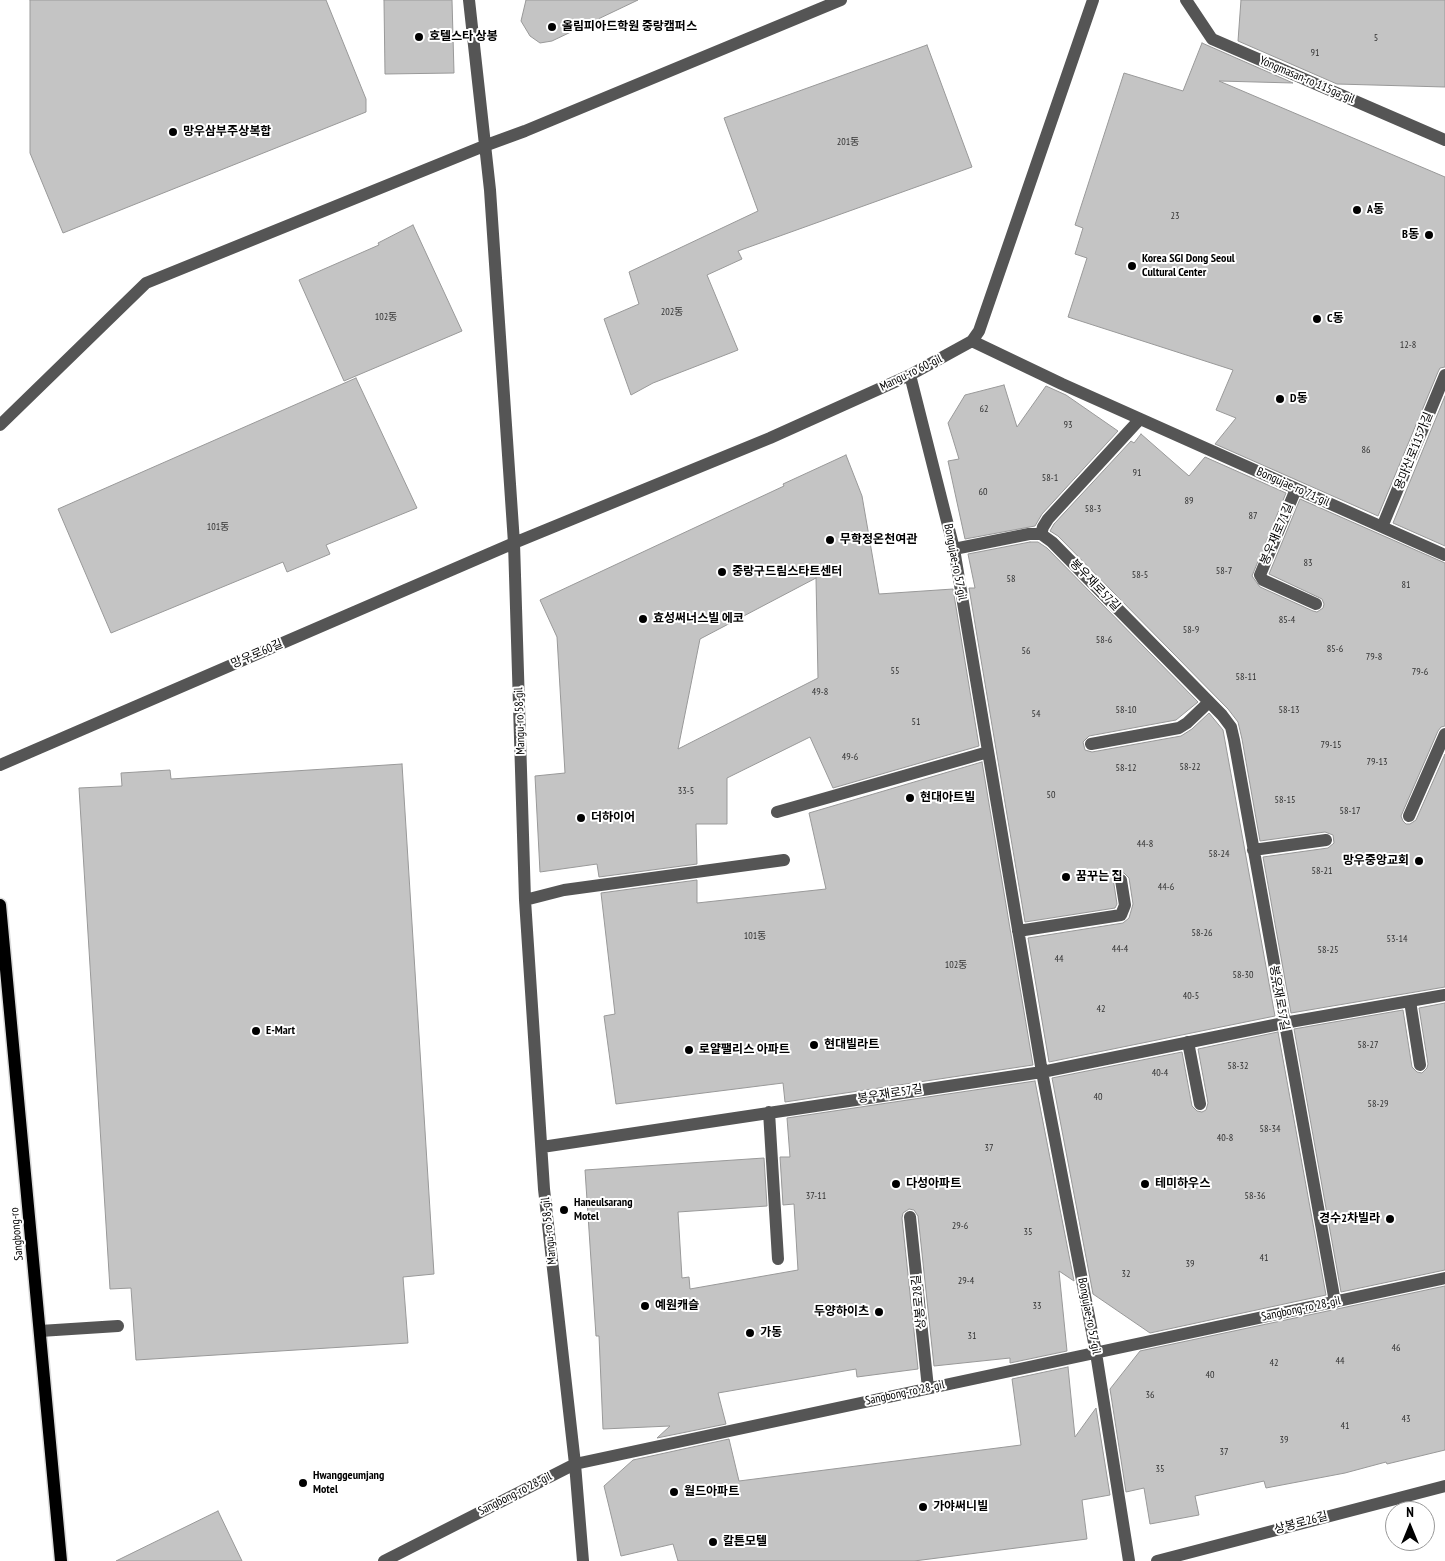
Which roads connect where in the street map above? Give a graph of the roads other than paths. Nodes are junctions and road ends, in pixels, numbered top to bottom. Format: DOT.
graph roads {
  1 [pos="469,0"];
  2 [pos="841,0"];
  3 [pos="1093,0"];
  4 [pos="1186,0"];
  5 [pos="1445,140"];
  6 [pos="484,146"];
  7 [pos="972,341"];
  8 [pos="910,375"];
  9 [pos="1445,375"];
  10 [pos="1140,419"];
  11 [pos="0,425"];
  12 [pos="1296,489"];
  13 [pos="1382,527"];
  14 [pos="1041,534"];
  15 [pos="514,542"];
  16 [pos="954,549"];
  17 [pos="1445,555"];
  18 [pos="1316,604"];
  19 [pos="1209,702"];
  20 [pos="1445,734"];
  21 [pos="1091,744"];
  22 [pos="988,752"];
  23 [pos="0,765"];
  24 [pos="777,812"];
  25 [pos="1410,816"];
  26 [pos="1326,840"];
  27 [pos="1253,850"];
  28 [pos="784,860"];
  29 [pos="1121,880"];
  30 [pos="525,900"];
  31 [pos="0,905"];
  32 [pos="1018,931"];
  33 [pos="1445,995"];
  34 [pos="1410,1001"];
  35 [pos="1284,1022"];
  36 [pos="1188,1042"];
  37 [pos="1420,1066"];
  38 [pos="1042,1072"];
  39 [pos="1200,1104"];
  40 [pos="769,1112"];
  41 [pos="542,1147"];
  42 [pos="910,1217"];
  43 [pos="778,1259"];
  44 [pos="1445,1278"];
  45 [pos="1335,1302"];
  46 [pos="118,1326"];
  47 [pos="40,1331"];
  48 [pos="1096,1353"];
  49 [pos="928,1388"];
  50 [pos="575,1464"];
  51 [pos="1445,1486"];
  52 [pos="61,1561"];
  53 [pos="384,1561"];
  54 [pos="583,1561"];
  55 [pos="1129,1561"];
  56 [pos="1156,1561"];
  1 -- 6 [label="street, Mangu-ro 58-gil"];
  2 -- 6 [label="street"];
  3 -- 7 [label="street"];
  4 -- 5 [label="street, Yongmasan-ro 115ga-gil"];
  6 -- 11 [label="street"];
  6 -- 15 [label="street, Mangu-ro 58-gil"];
  7 -- 8 [label="street, Mangu-ro 60-gil"];
  7 -- 10 [label="street, Bongujae-ro 71-gil"];
  8 -- 15 [label="street, Mangu-ro 60-gil"];
  8 -- 16 [label="street, Bongujae-ro 57-gil"];
  9 -- 13 [label="street, 용마산로115가길"];
  10 -- 12 [label="street, Bongujae-ro 71-gil"];
  10 -- 14 [label="street"];
  12 -- 13 [label="street, Bongujae-ro 71-gil"];
  12 -- 18 [label="street, 봉우재로71길"];
  13 -- 17 [label="street, Bongujae-ro 71-gil"];
  14 -- 16 [label="street"];
  14 -- 19 [label="street, 봉우재로57길"];
  15 -- 23 [label="street, 망우로60길"];
  15 -- 30 [label="street, Mangu-ro 58-gil"];
  16 -- 22 [label="street, Bongujae-ro 57-gil"];
  19 -- 21 [label="street"];
  19 -- 27 [label="street, 봉우재로57길"];
  20 -- 25 [label="street"];
  22 -- 24 [label="street"];
  22 -- 32 [label="street, Bongujae-ro 57-gil"];
  26 -- 27 [label="street"];
  27 -- 35 [label="street, 봉우재로57길"];
  28 -- 30 [label="street"];
  29 -- 32 [label="street"];
  30 -- 41 [label="street, Mangu-ro 58-gil"];
  31 -- 47 [label="main road, Sangbong-ro"];
  32 -- 38 [label="street, Bongujae-ro 57-gil"];
  33 -- 34 [label="street"];
  34 -- 35 [label="street"];
  34 -- 37 [label="street"];
  35 -- 36 [label="street"];
  35 -- 45 [label="street, 봉우재로57길"];
  36 -- 38 [label="street"];
  36 -- 39 [label="street"];
  38 -- 40 [label="street, 봉우재로57길"];
  38 -- 48 [label="street, Bongujae-ro 57-gil"];
  40 -- 41 [label="street, 봉우재로57길"];
  40 -- 43 [label="street"];
  41 -- 50 [label="street, Mangu-ro 58-gil"];
  42 -- 49 [label="street, 상봉로28길"];
  44 -- 45 [label="street, Sangbong-ro 28-gil"];
  45 -- 48 [label="street, Sangbong-ro 28-gil"];
  46 -- 47 [label="street"];
  47 -- 52 [label="main road, Sangbong-ro"];
  48 -- 49 [label="street, Sangbong-ro 28-gil"];
  48 -- 55 [label="street, Bongujae-ro 57-gil"];
  49 -- 50 [label="street, Sangbong-ro 28-gil"];
  50 -- 53 [label="street, Sangbong-ro 28-gil"];
  50 -- 54 [label="street, Mangu-ro 58-gil"];
  51 -- 56 [label="street, 상봉로26길"];
}
